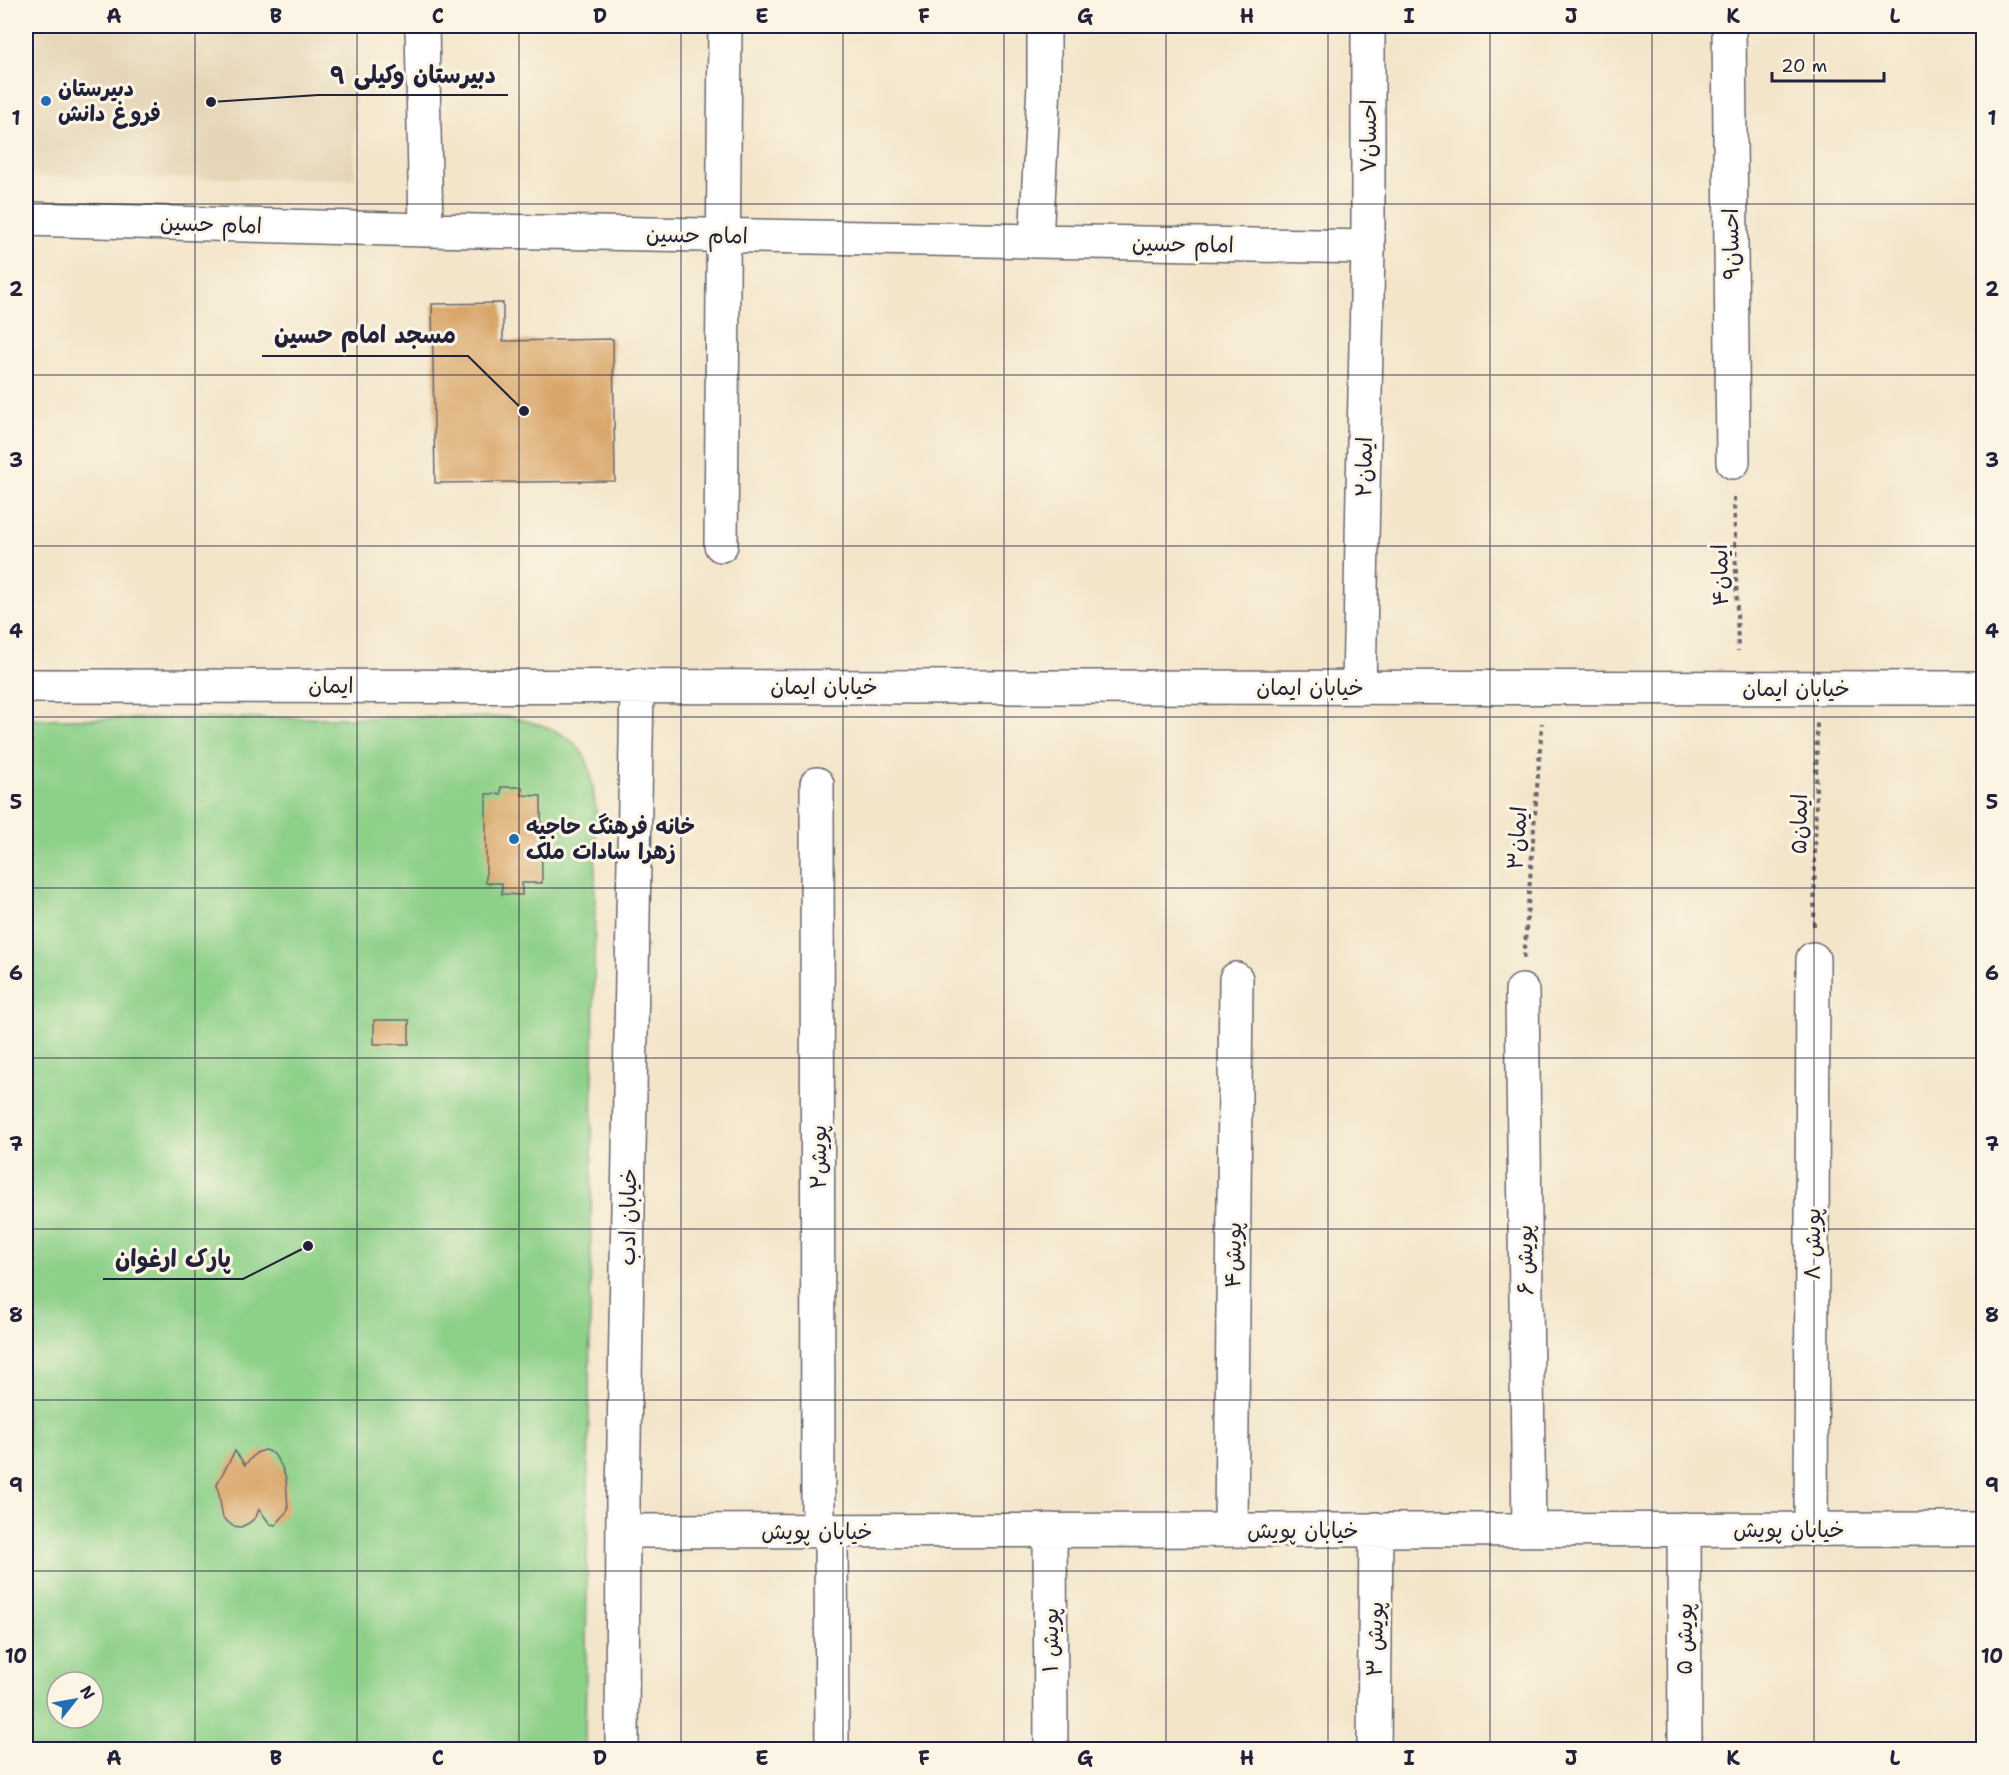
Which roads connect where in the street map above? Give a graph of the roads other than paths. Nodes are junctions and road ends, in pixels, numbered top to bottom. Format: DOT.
graph roads {
  1 [pos="422,26"];
  2 [pos="725,26"];
  3 [pos="1044,26"];
  4 [pos="1368,26"];
  5 [pos="1729,26"];
  6 [pos="26,219"];
  7 [pos="426,230"];
  8 [pos="722,236"];
  9 [pos="1036,241"];
  10 [pos="1368,247"];
  11 [pos="1733,462"];
  12 [pos="721,545"];
  13 [pos="637,685"];
  14 [pos="26,686"];
  15 [pos="1359,687"];
  16 [pos="1983,688"];
  17 [pos="817,784"];
  18 [pos="1813,960"];
  19 [pos="1236,979"];
  20 [pos="1522,991"];
  21 [pos="1376,1529"];
  22 [pos="1529,1529"];
  23 [pos="1684,1529"];
  24 [pos="1811,1529"];
  25 [pos="1983,1529"];
  26 [pos="1050,1530"];
  27 [pos="1231,1530"];
  28 [pos="623,1531"];
  29 [pos="825,1531"];
  30 [pos="622,1749"];
  31 [pos="832,1749"];
  32 [pos="1050,1749"];
  33 [pos="1374,1749"];
  34 [pos="1684,1749"];
  1 -- 7 [label="street"];
  2 -- 8 [label="street"];
  3 -- 9 [label="street"];
  4 -- 10 [label="street, احسان۷"];
  5 -- 11 [label="street, احسان۹"];
  6 -- 7 [label="street, امام حسین"];
  7 -- 8 [label="street, امام حسین"];
  8 -- 9 [label="street, امام حسین"];
  8 -- 12 [label="street"];
  9 -- 10 [label="street, امام حسین"];
  10 -- 15 [label="street, ایمان۲"];
  13 -- 14 [label="street, ایمان"];
  13 -- 15 [label="street, خیابان ایمان"];
  13 -- 28 [label="street, خیابان ادب"];
  15 -- 16 [label="street, خیابان ایمان"];
  17 -- 29 [label="street, پویش۲"];
  18 -- 24 [label="street, پویش ۸"];
  19 -- 27 [label="street, پویش۴"];
  20 -- 22 [label="street, پویش ۶"];
  21 -- 22 [label="street, خیابان پویش"];
  21 -- 27 [label="street, خیابان پویش"];
  21 -- 33 [label="street, پویش ۳"];
  22 -- 23 [label="street, خیابان پویش"];
  23 -- 24 [label="street, خیابان پویش"];
  23 -- 34 [label="street, پویش ۵"];
  24 -- 25 [label="street, خیابان پویش"];
  26 -- 27 [label="street, خیابان پویش"];
  26 -- 29 [label="street, خیابان پویش"];
  26 -- 32 [label="street, پویش ۱"];
  28 -- 29 [label="street, خیابان پویش"];
  28 -- 30 [label="street, خیابان ادب"];
  29 -- 31 [label="street, پویش۲"];
}
